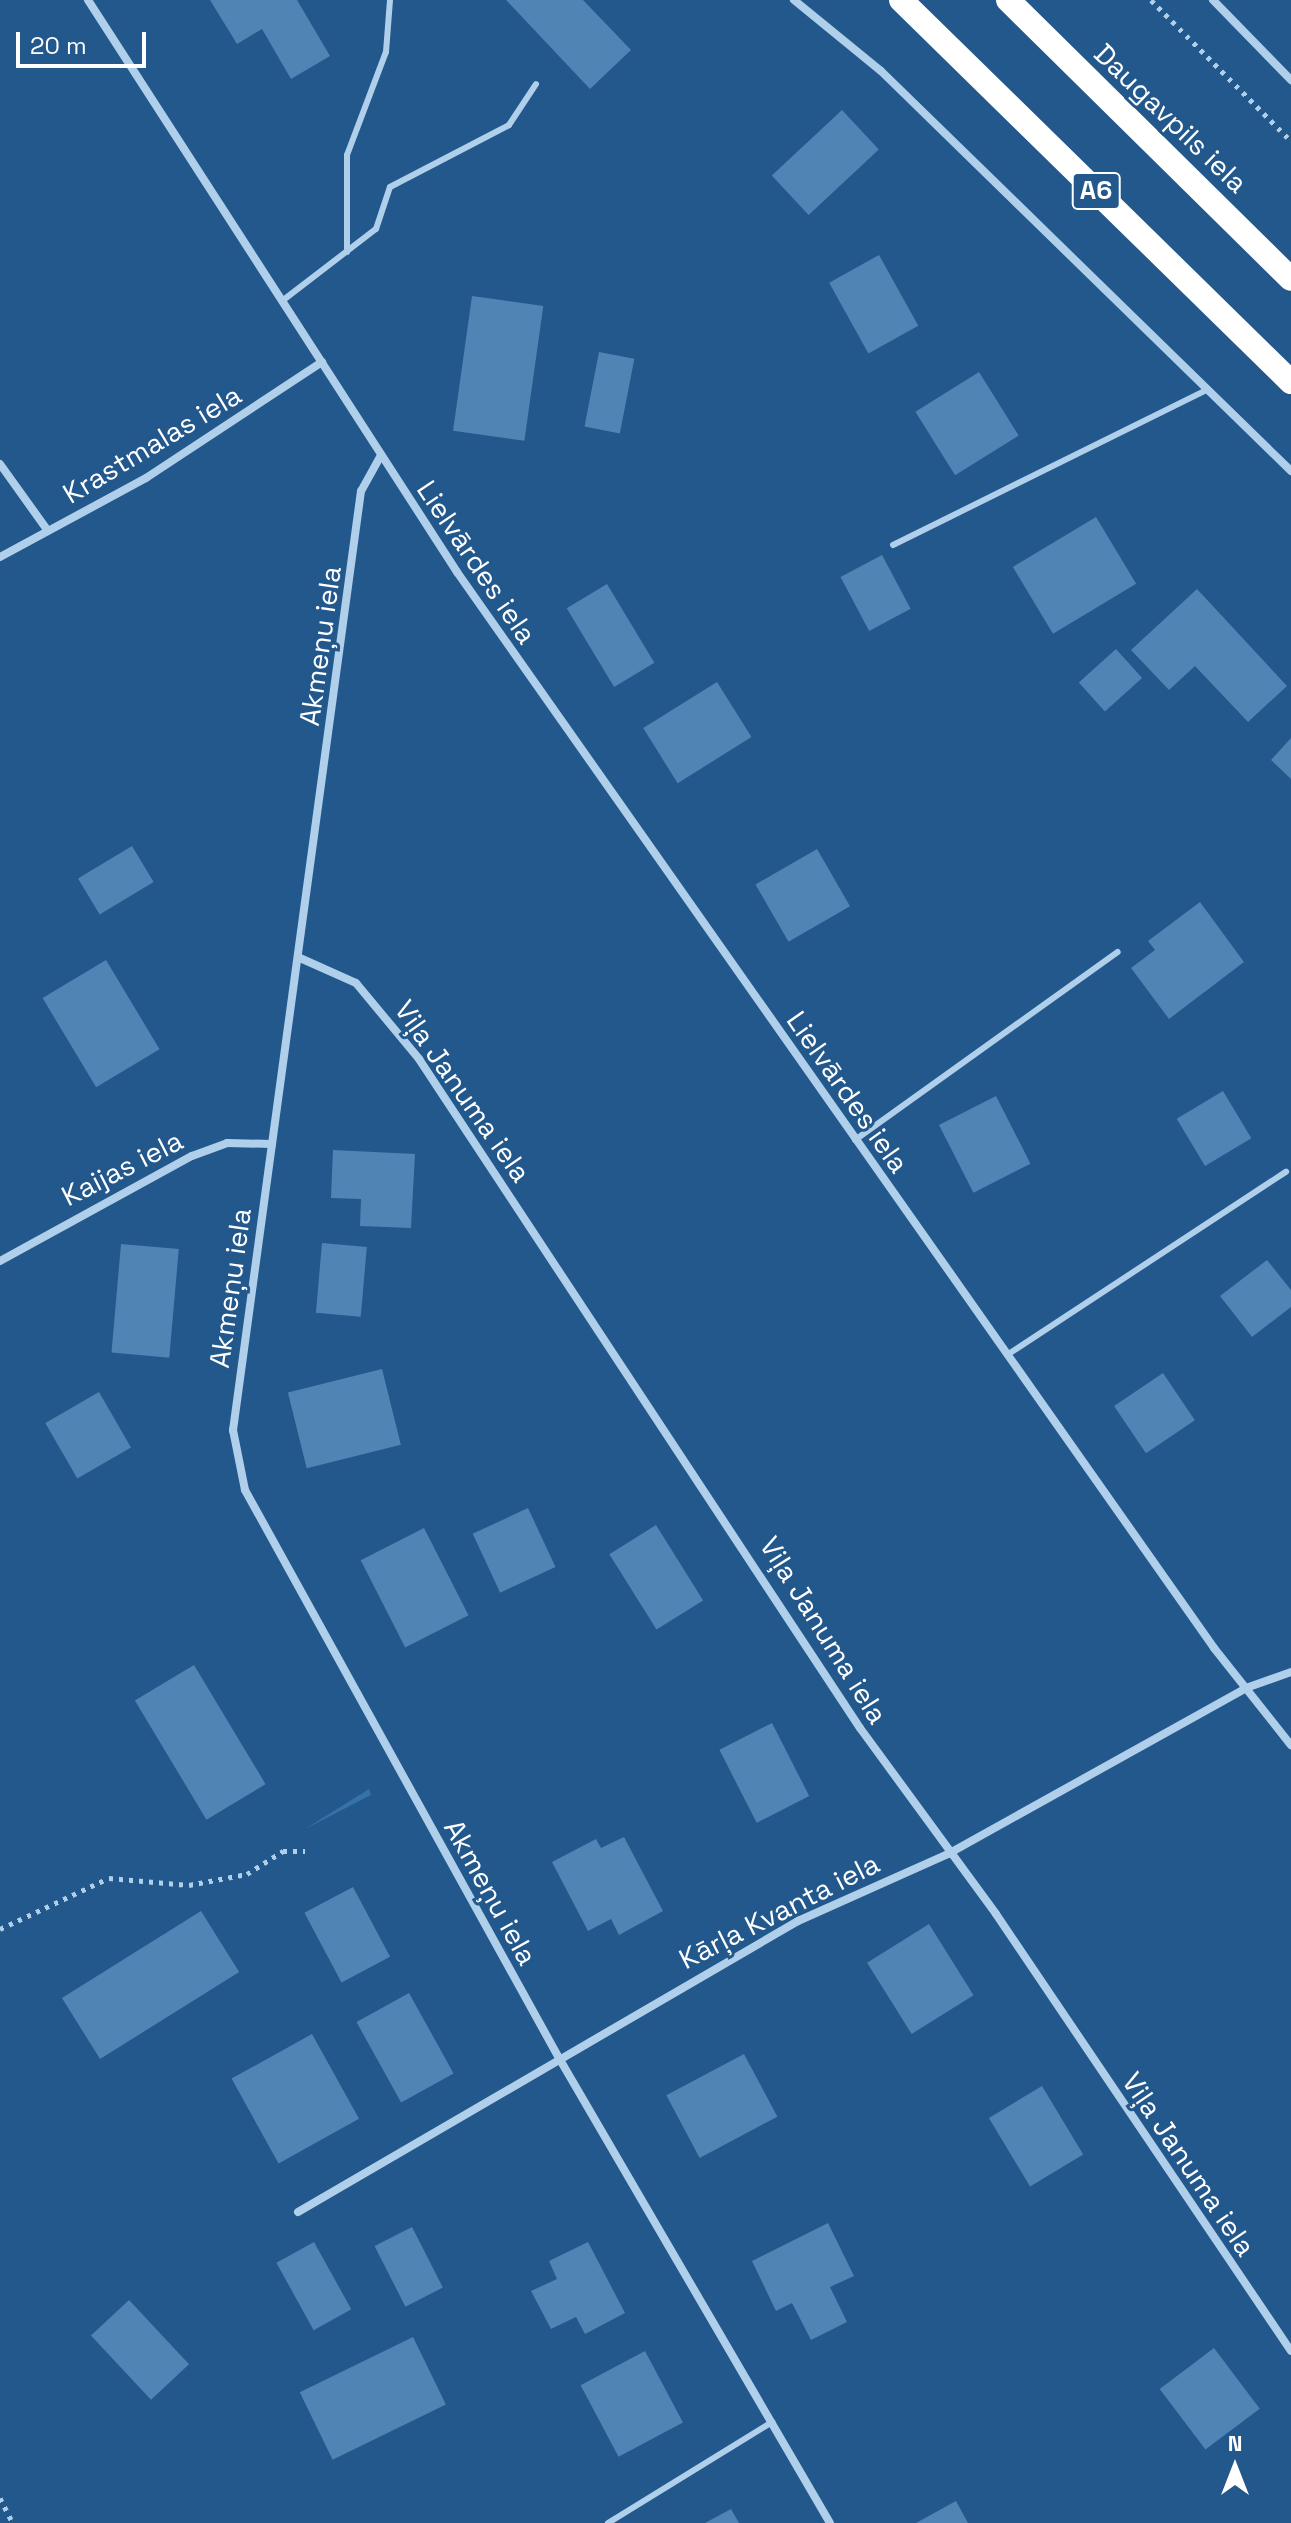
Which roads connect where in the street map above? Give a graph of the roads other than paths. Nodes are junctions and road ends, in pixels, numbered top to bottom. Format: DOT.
graph roads {
  1 [pos="88,0"];
  2 [pos="390,0"];
  3 [pos="794,0"];
  4 [pos="901,0"];
  5 [pos="1008,0"];
  6 [pos="1213,0"];
  7 [pos="1291,80"];
  8 [pos="536,84"];
  9 [pos="347,252"];
  10 [pos="1291,279"];
  11 [pos="282,301"];
  12 [pos="322,362"];
  13 [pos="1291,382"];
  14 [pos="1207,390"];
  15 [pos="380,457"];
  16 [pos="0,464"];
  17 [pos="1291,471"];
  18 [pos="48,531"];
  19 [pos="893,545"];
  20 [pos="0,557"];
  21 [pos="1118,952"];
  22 [pos="300,958"];
  23 [pos="855,1140"];
  24 [pos="272,1144"];
  25 [pos="1286,1172"];
  26 [pos="0,1261"];
  27 [pos="1007,1355"];
  28 [pos="1291,1672"];
  29 [pos="1246,1688"];
  30 [pos="1291,1745"];
  31 [pos="948,1854"];
  32 [pos="559,2058"];
  33 [pos="298,2212"];
  34 [pos="1291,2351"];
  35 [pos="772,2422"];
  36 [pos="608,2523"];
  37 [pos="830,2523"];
  1 -- 11 [label="street"];
  2 -- 9 [label="lane"];
  3 -- 14 [label="street"];
  4 -- 13 [label="highway, A6"];
  5 -- 10 [label="highway, Daugavpils iela / A6"];
  6 -- 7 [label="street"];
  8 -- 9 [label="lane"];
  9 -- 11 [label="lane"];
  11 -- 12 [label="street"];
  12 -- 15 [label="street"];
  12 -- 18 [label="street, Krastmalas iela"];
  14 -- 17 [label="street"];
  14 -- 19 [label="lane"];
  15 -- 22 [label="street, Akmeņu iela"];
  15 -- 23 [label="street, Lielvārdes iela"];
  16 -- 18 [label="street"];
  18 -- 20 [label="street, Krastmalas iela"];
  21 -- 23 [label="lane"];
  22 -- 24 [label="street, Akmeņu iela"];
  22 -- 31 [label="street, Viļa Januma iela"];
  23 -- 27 [label="street, Lielvārdes iela"];
  24 -- 26 [label="street, Kaijas iela"];
  24 -- 32 [label="street, Akmeņu iela"];
  25 -- 27 [label="lane"];
  27 -- 29 [label="street, Lielvārdes iela"];
  28 -- 29 [label="street, Kārļa Kvanta iela"];
  29 -- 30 [label="street, Lielvārdes iela"];
  29 -- 31 [label="street, Kārļa Kvanta iela"];
  31 -- 32 [label="street, Kārļa Kvanta iela"];
  31 -- 34 [label="street, Viļa Januma iela"];
  32 -- 33 [label="street, Kārļa Kvanta iela"];
  32 -- 35 [label="street, Akmeņu iela"];
  35 -- 36 [label="lane"];
  35 -- 37 [label="street, Akmeņu iela"];
}
